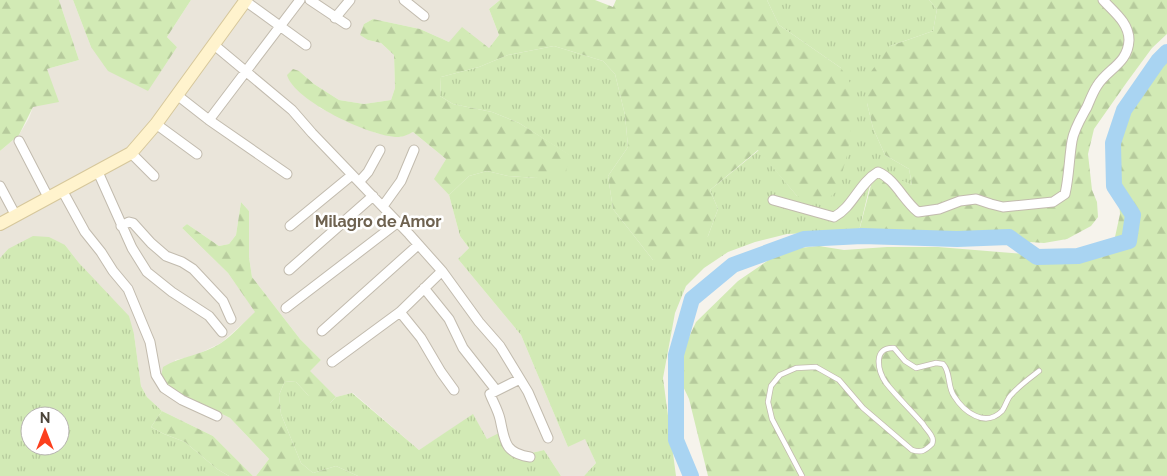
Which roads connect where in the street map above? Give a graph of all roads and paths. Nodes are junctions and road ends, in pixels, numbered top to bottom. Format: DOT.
graph roads {
  1 [pos="245,0"];
  2 [pos="300,0"];
  3 [pos="310,0"];
  4 [pos="350,0"];
  5 [pos="404,0"];
  6 [pos="1102,0"];
  7 [pos="424,16"];
  8 [pos="335,18"];
  9 [pos="346,24"];
  10 [pos="280,27"];
  11 [pos="213,44"];
  12 [pos="306,45"];
  13 [pos="247,71"];
  14 [pos="177,95"];
  15 [pos="209,120"];
  16 [pos="156,124"];
  17 [pos="19,141"];
  18 [pos="380,150"];
  19 [pos="414,150"];
  20 [pos="132,153"];
  21 [pos="197,154"];
  22 [pos="98,172"];
  23 [pos="287,174"];
  24 [pos="352,175"];
  25 [pos="154,176"];
  26 [pos="359,182"];
  27 [pos="0,186"];
  28 [pos="62,190"];
  29 [pos="374,196"];
  30 [pos="48,197"];
  31 [pos="773,200"];
  32 [pos="383,206"];
  33 [pos="16,216"];
  34 [pos="397,223"];
  35 [pos="0,224"];
  36 [pos="122,226"];
  37 [pos="290,226"];
  38 [pos="418,245"];
  39 [pos="290,270"];
  40 [pos="442,271"];
  41 [pos="424,288"];
  42 [pos="286,308"];
  43 [pos="400,312"];
  44 [pos="231,319"];
  45 [pos="222,332"];
  46 [pos="322,332"];
  47 [pos="332,362"];
  48 [pos="1039,371"];
  49 [pos="520,379"];
  50 [pos="454,390"];
  51 [pos="496,390"];
  52 [pos="217,416"];
  53 [pos="548,438"];
  54 [pos="530,458"];
  55 [pos="802,476"];
  1 -- 10 [label="street"];
  1 -- 11 [label="street"];
  2 -- 10 [label="street"];
  3 -- 8 [label="street"];
  4 -- 8 [label="street"];
  5 -- 7 [label="street"];
  6 -- 31 [label="street"];
  8 -- 9 [label="street"];
  10 -- 12 [label="street"];
  10 -- 13 [label="street"];
  11 -- 13 [label="street"];
  11 -- 14 [label="street"];
  13 -- 15 [label="street"];
  13 -- 24 [label="street"];
  14 -- 15 [label="street"];
  14 -- 16 [label="street"];
  15 -- 23 [label="street"];
  16 -- 20 [label="street"];
  16 -- 21 [label="street"];
  17 -- 30 [label="street"];
  18 -- 26 [label="street"];
  19 -- 32 [label="street"];
  20 -- 22 [label="street"];
  20 -- 25 [label="street"];
  22 -- 28 [label="street"];
  22 -- 36 [label="street"];
  24 -- 26 [label="street"];
  24 -- 37 [label="street"];
  26 -- 29 [label="street"];
  27 -- 33 [label="street"];
  28 -- 30 [label="street"];
  28 -- 52 [label="street"];
  29 -- 32 [label="street"];
  29 -- 39 [label="street"];
  30 -- 33 [label="street"];
  32 -- 34 [label="street"];
  33 -- 35 [label="street"];
  34 -- 38 [label="street"];
  34 -- 42 [label="street"];
  36 -- 44 [label="street"];
  36 -- 45 [label="street"];
  38 -- 40 [label="street"];
  38 -- 46 [label="street"];
  40 -- 41 [label="street"];
  40 -- 49 [label="street"];
  41 -- 43 [label="street"];
  41 -- 51 [label="street"];
  43 -- 47 [label="street"];
  43 -- 50 [label="street"];
  48 -- 55 [label="lane"];
  49 -- 51 [label="street"];
  49 -- 53 [label="street"];
  51 -- 54 [label="street"];
}
